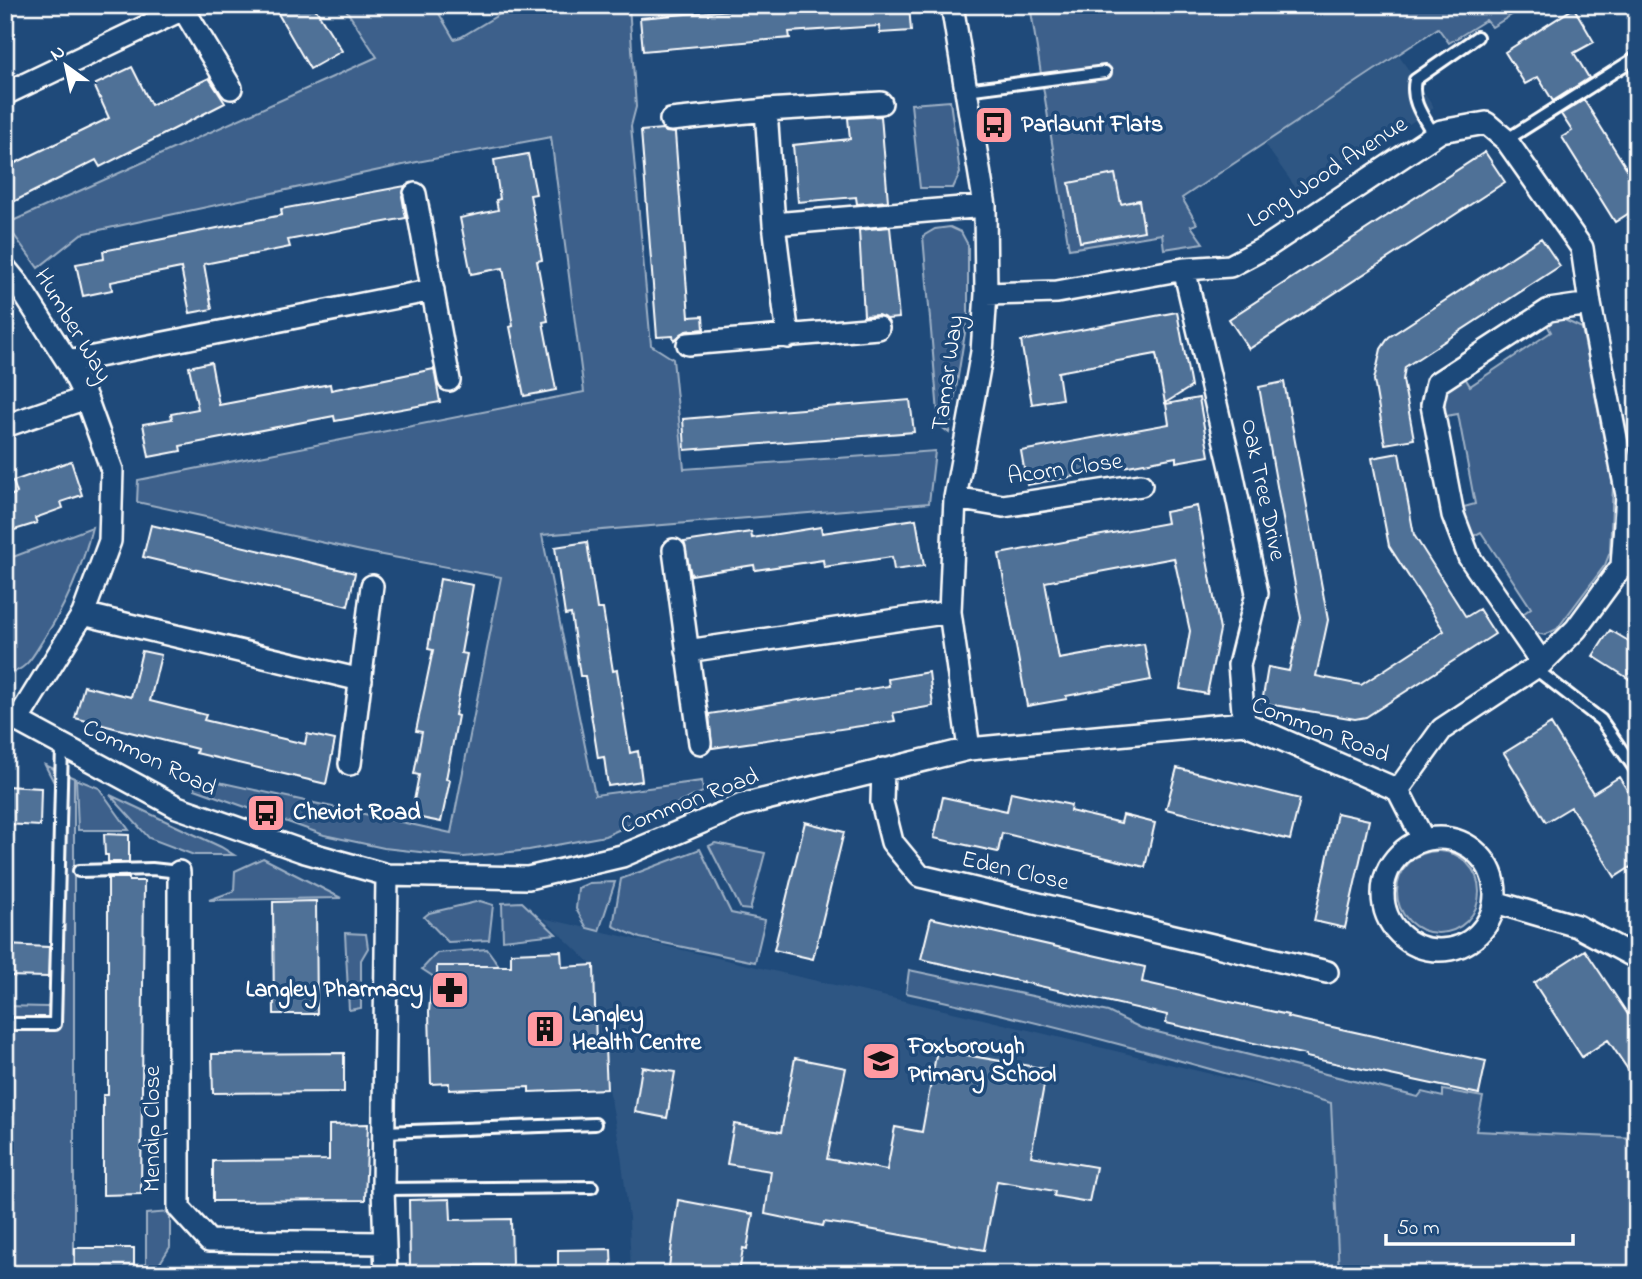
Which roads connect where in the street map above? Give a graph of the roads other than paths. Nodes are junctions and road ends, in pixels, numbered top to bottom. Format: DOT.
graph roads {
  1 [pos="952,5"];
  2 [pos="182,7"];
  3 [pos="1477,37"];
  4 [pos="1637,57"];
  5 [pos="1105,72"];
  6 [pos="231,88"];
  7 [pos="966,90"];
  8 [pos="5,94"];
  9 [pos="881,103"];
  10 [pos="766,110"];
  11 [pos="671,120"];
  12 [pos="1434,135"];
  13 [pos="1506,140"];
  14 [pos="415,194"];
  15 [pos="985,206"];
  16 [pos="774,224"];
  17 [pos="5,268"];
  18 [pos="1184,269"];
  19 [pos="433,290"];
  20 [pos="986,294"];
  21 [pos="1590,304"];
  22 [pos="878,328"];
  23 [pos="788,337"];
  24 [pos="688,344"];
  25 [pos="68,362"];
  26 [pos="449,380"];
  27 [pos="86,398"];
  28 [pos="5,426"];
  29 [pos="1141,485"];
  30 [pos="955,499"];
  31 [pos="674,550"];
  32 [pos="372,586"];
  33 [pos="950,612"];
  34 [pos="83,614"];
  35 [pos="687,650"];
  36 [pos="1537,665"];
  37 [pos="361,680"];
  38 [pos="11,717"];
  39 [pos="1244,723"];
  40 [pos="700,743"];
  41 [pos="62,746"];
  42 [pos="969,749"];
  43 [pos="350,764"];
  44 [pos="1635,766"];
  45 [pos="883,769"];
  46 [pos="1398,790"];
  47 [pos="1423,839"];
  48 [pos="79,870"];
  49 [pos="179,872"];
  50 [pos="387,875"];
  51 [pos="1495,902"];
  52 [pos="1637,958"];
  53 [pos="1327,972"];
  54 [pos="5,1024"];
  55 [pos="595,1124"];
  56 [pos="384,1132"];
  57 [pos="592,1186"];
  58 [pos="383,1189"];
  59 [pos="384,1243"];
  60 [pos="386,1274"];
  1 -- 7 [label="street, Tamar Way"];
  2 -- 6 [label="street"];
  2 -- 8 [label="street"];
  3 -- 12 [label="lane"];
  4 -- 13 [label="lane"];
  5 -- 7 [label="lane"];
  7 -- 15 [label="street, Tamar Way"];
  9 -- 10 [label="street"];
  10 -- 11 [label="street"];
  10 -- 16 [label="street"];
  12 -- 13 [label="street, Long Wood Avenue"];
  12 -- 18 [label="street, Long Wood Avenue"];
  13 -- 21 [label="street, Long Wood Avenue"];
  14 -- 19 [label="street"];
  15 -- 16 [label="street"];
  15 -- 20 [label="street, Tamar Way"];
  16 -- 23 [label="street"];
  17 -- 25 [label="street, Humber Way"];
  18 -- 20 [label="street, Long Wood Avenue"];
  18 -- 39 [label="street, Oak Tree Drive"];
  19 -- 25 [label="street"];
  19 -- 26 [label="street"];
  20 -- 30 [label="street, Tamar Way"];
  21 -- 36 [label="street, Long Wood Avenue"];
  21 -- 36 [label="street"];
  22 -- 23 [label="street"];
  23 -- 24 [label="street"];
  25 -- 27 [label="street, Humber Way"];
  27 -- 28 [label="street"];
  27 -- 34 [label="street, Humber Way"];
  29 -- 30 [label="street, Acorn Close"];
  30 -- 33 [label="street, Tamar Way"];
  31 -- 35 [label="street"];
  32 -- 37 [label="street"];
  33 -- 35 [label="street"];
  33 -- 42 [label="street, Tamar Way"];
  34 -- 37 [label="street"];
  34 -- 38 [label="street, Humber Way"];
  35 -- 40 [label="street"];
  36 -- 44 [label="lane"];
  36 -- 46 [label="street, Long Wood Avenue"];
  37 -- 43 [label="street"];
  38 -- 41 [label="street, Common Road"];
  39 -- 42 [label="street, Common Road"];
  39 -- 46 [label="street, Common Road"];
  41 -- 50 [label="street, Common Road"];
  41 -- 54 [label="lane"];
  42 -- 45 [label="street, Common Road"];
  45 -- 50 [label="street, Common Road"];
  45 -- 53 [label="street, Eden Close"];
  46 -- 47 [label="street, Common Road"];
  47 -- 51 [label="street"];
  47 -- 51 [label="street"];
  48 -- 49 [label="lane"];
  49 -- 59 [label="street, Mendip Close"];
  50 -- 56 [label="street"];
  51 -- 52 [label="street"];
  55 -- 56 [label="lane"];
  56 -- 58 [label="street"];
  57 -- 58 [label="lane"];
  58 -- 59 [label="street"];
  59 -- 60 [label="street"];
}
